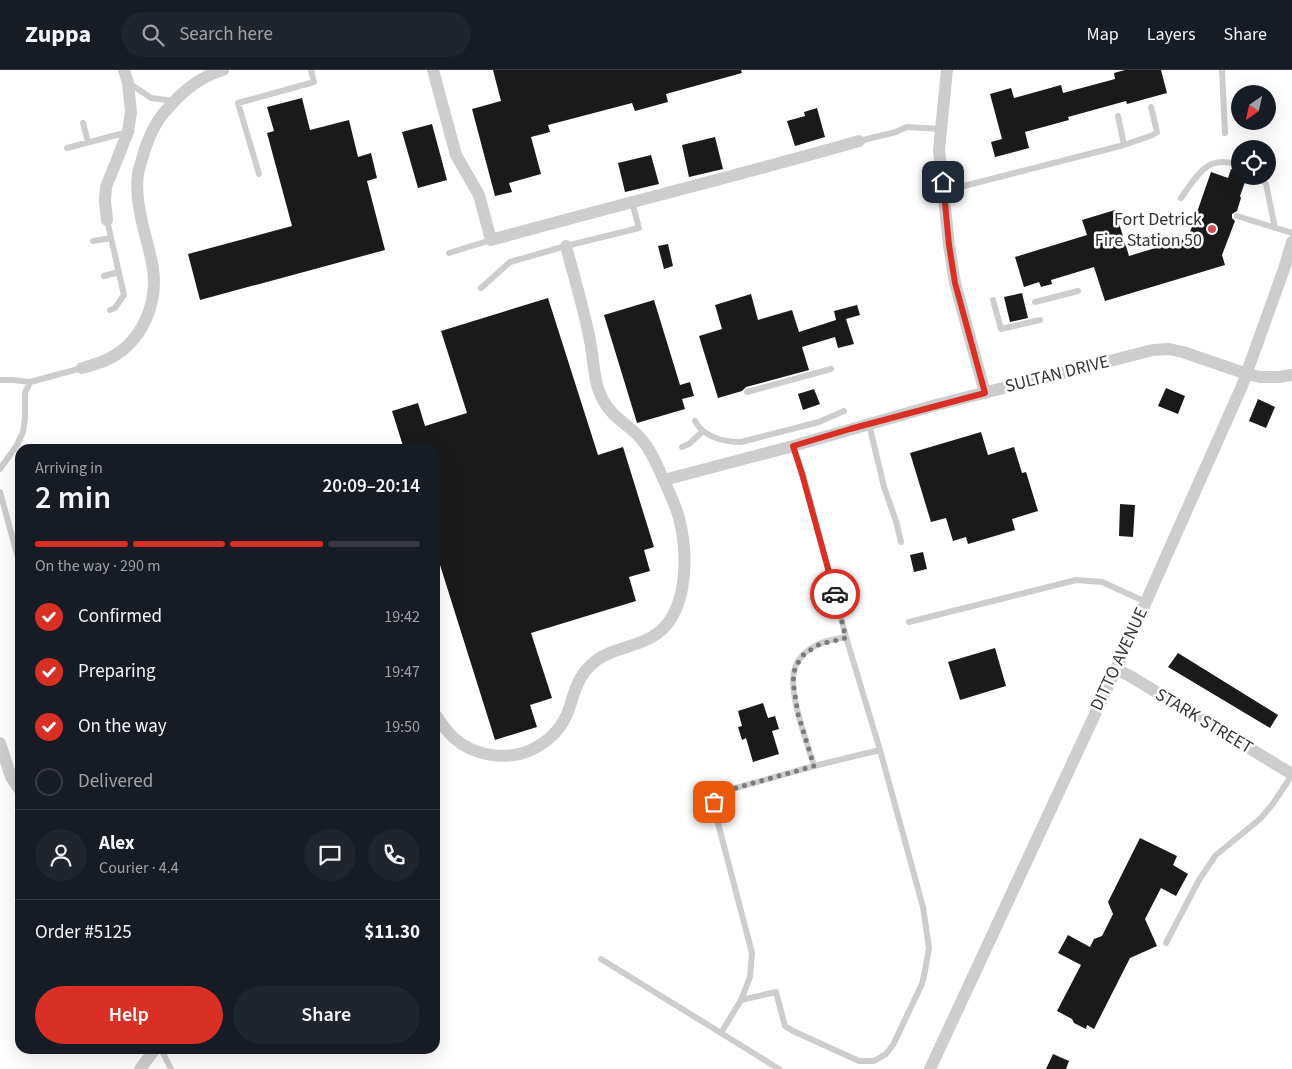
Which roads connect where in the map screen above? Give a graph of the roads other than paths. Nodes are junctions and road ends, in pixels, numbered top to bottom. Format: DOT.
graph roads {
  1 [pos="124,70"];
  2 [pos="223,70"];
  3 [pos="311,70"];
  4 [pos="432,70"];
  5 [pos="947,70"];
  6 [pos="1222,70"];
  7 [pos="128,83"];
  8 [pos="174,102"];
  9 [pos="1150,107"];
  10 [pos="1118,116"];
  11 [pos="84,123"];
  12 [pos="940,130"];
  13 [pos="128,132"];
  14 [pos="1225,133"];
  15 [pos="859,141"];
  16 [pos="88,142"];
  17 [pos="1124,145"];
  18 [pos="67,148"];
  19 [pos="1231,163"];
  20 [pos="259,174"];
  21 [pos="1266,185"];
  22 [pos="944,192"];
  23 [pos="1181,198"];
  24 [pos="632,202"];
  25 [pos="1237,216"];
  26 [pos="107,220"];
  27 [pos="1275,228"];
  28 [pos="1292,233"];
  29 [pos="111,238"];
  30 [pos="491,240"];
  31 [pos="93,242"];
  32 [pos="1292,242"];
  33 [pos="566,246"];
  34 [pos="449,253"];
  35 [pos="119,272"];
  36 [pos="104,276"];
  37 [pos="481,288"];
  38 [pos="1078,291"];
  39 [pos="993,300"];
  40 [pos="1035,302"];
  41 [pos="110,310"];
  42 [pos="1040,320"];
  43 [pos="82,368"];
  44 [pos="830,370"];
  45 [pos="1246,374"];
  46 [pos="1292,375"];
  47 [pos="0,380"];
  48 [pos="30,382"];
  49 [pos="747,392"];
  50 [pos="985,393"];
  51 [pos="844,411"];
  52 [pos="695,421"];
  53 [pos="869,424"];
  54 [pos="702,432"];
  55 [pos="17,444"];
  56 [pos="793,446"];
  57 [pos="682,447"];
  58 [pos="15,448"];
  59 [pos="0,469"];
  60 [pos="664,480"];
  61 [pos="0,492"];
  62 [pos="901,542"];
  63 [pos="15,547"];
  64 [pos="1146,602"];
  65 [pos="909,622"];
  66 [pos="846,638"];
  67 [pos="1116,669"];
  68 [pos="440,722"];
  69 [pos="0,744"];
  70 [pos="880,750"];
  71 [pos="814,766"];
  72 [pos="1292,775"];
  73 [pos="15,783"];
  74 [pos="1166,943"];
  75 [pos="601,959"];
  76 [pos="741,1000"];
  77 [pos="721,1033"];
  78 [pos="152,1054"];
  79 [pos="164,1054"];
  80 [pos="140,1069"];
  81 [pos="171,1069"];
  82 [pos="779,1069"];
  83 [pos="930,1069"];
  1 -- 7 [label="street"];
  2 -- 8 [label="street"];
  3 -- 20 [label="lane"];
  4 -- 30 [label="street"];
  5 -- 12 [label="street"];
  6 -- 14 [label="lane"];
  7 -- 8 [label="lane"];
  7 -- 13 [label="street"];
  8 -- 43 [label="street"];
  9 -- 17 [label="lane"];
  10 -- 17 [label="lane"];
  11 -- 16 [label="lane"];
  12 -- 15 [label="lane"];
  12 -- 22 [label="street"];
  13 -- 16 [label="lane"];
  13 -- 26 [label="street"];
  15 -- 24 [label="street"];
  16 -- 18 [label="lane"];
  17 -- 22 [label="lane"];
  19 -- 23 [label="lane"];
  21 -- 27 [label="lane"];
  22 -- 50 [label="street"];
  24 -- 30 [label="street"];
  24 -- 33 [label="lane"];
  25 -- 27 [label="lane"];
  26 -- 29 [label="lane"];
  27 -- 28 [label="lane"];
  29 -- 31 [label="lane"];
  29 -- 35 [label="lane"];
  30 -- 34 [label="lane"];
  32 -- 45 [label="street, DITTO AVENUE"];
  33 -- 37 [label="lane"];
  33 -- 60 [label="street"];
  35 -- 36 [label="lane"];
  35 -- 41 [label="lane"];
  38 -- 40 [label="lane"];
  39 -- 42 [label="lane"];
  43 -- 48 [label="lane"];
  44 -- 49 [label="lane"];
  45 -- 46 [label="street, SULTAN DRIVE"];
  45 -- 50 [label="street, SULTAN DRIVE"];
  45 -- 64 [label="street, DITTO AVENUE"];
  47 -- 48 [label="lane"];
  48 -- 55 [label="lane"];
  50 -- 53 [label="street, SULTAN DRIVE"];
  51 -- 54 [label="lane"];
  52 -- 54 [label="lane"];
  53 -- 56 [label="street, SULTAN DRIVE"];
  53 -- 62 [label="lane"];
  54 -- 57 [label="lane"];
  56 -- 60 [label="street, SULTAN DRIVE"];
  56 -- 66 [label="lane"];
  58 -- 59 [label="lane"];
  60 -- 68 [label="street"];
  61 -- 63 [label="lane"];
  64 -- 65 [label="lane"];
  64 -- 67 [label="street, DITTO AVENUE"];
  66 -- 70 [label="lane"];
  66 -- 71 [label="lane"];
  67 -- 72 [label="street, STARK STREET"];
  67 -- 83 [label="street, DITTO AVENUE"];
  69 -- 73 [label="street"];
  70 -- 71 [label="lane"];
  70 -- 76 [label="lane"];
  71 -- 76 [label="lane"];
  72 -- 74 [label="lane"];
  75 -- 77 [label="lane"];
  76 -- 77 [label="lane"];
  77 -- 82 [label="lane"];
  78 -- 80 [label="street"];
  79 -- 81 [label="lane"];
}
